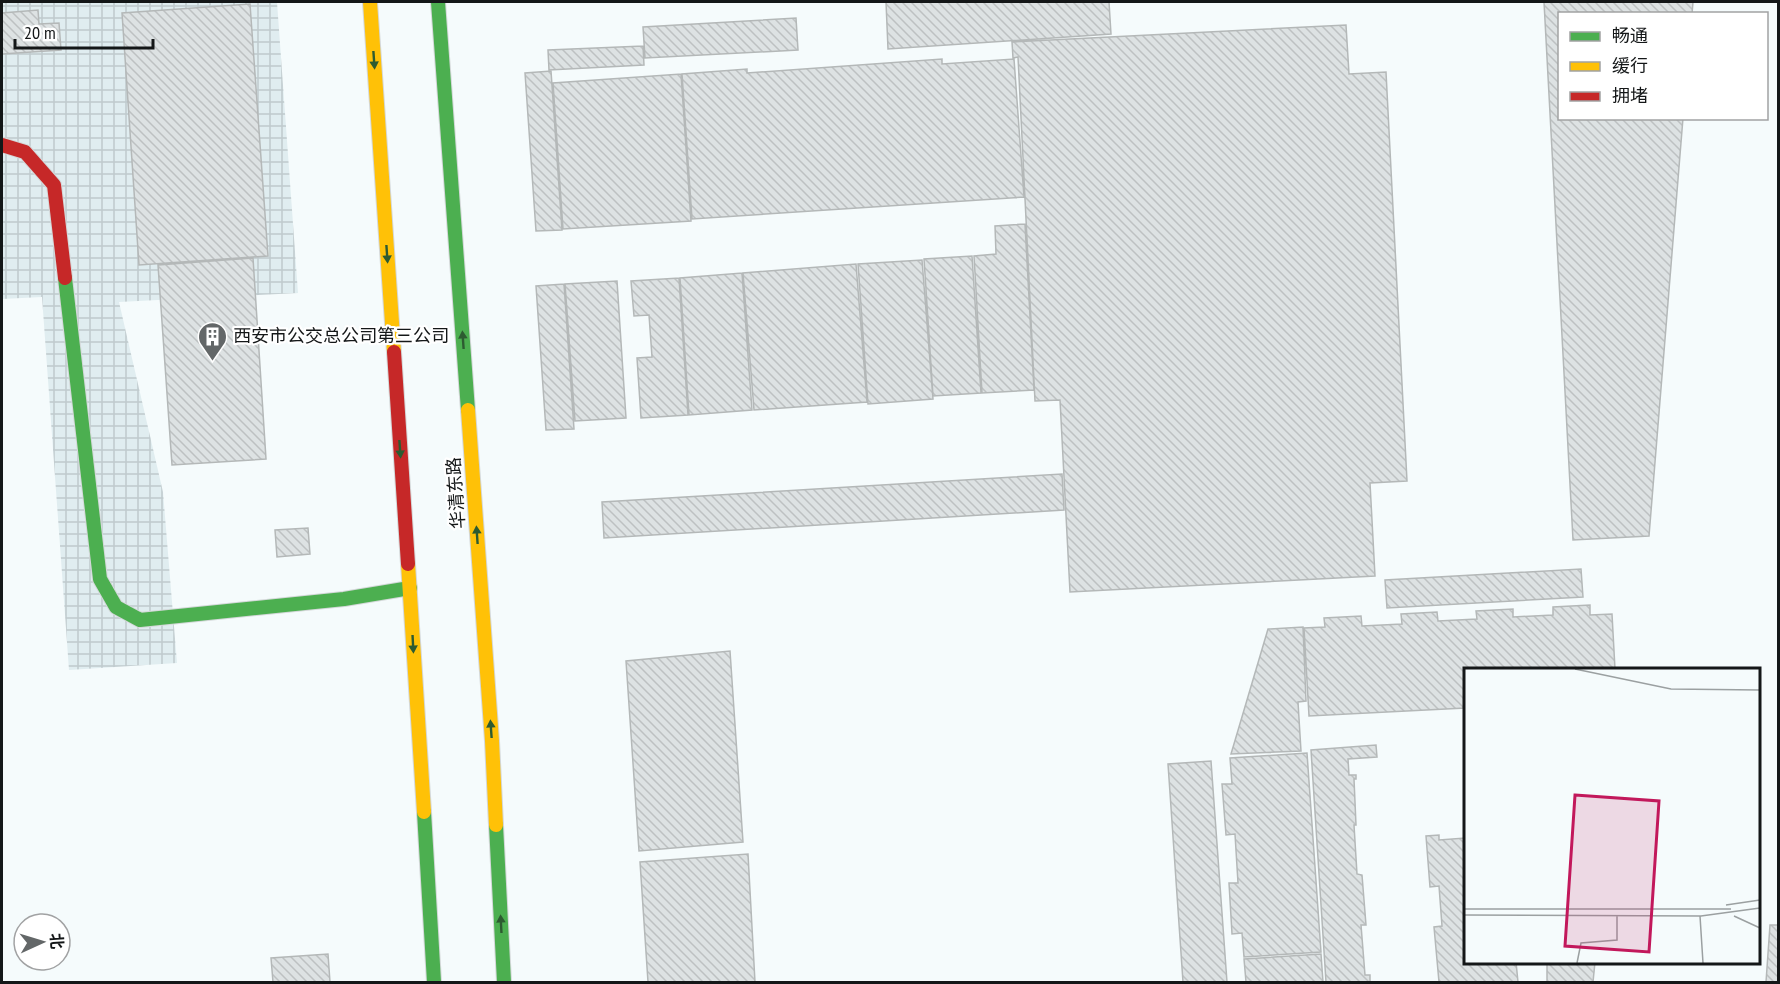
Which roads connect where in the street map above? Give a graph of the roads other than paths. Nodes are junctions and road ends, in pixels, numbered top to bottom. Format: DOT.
graph roads {
  1 [pos="370,2"];
  2 [pos="438,2"];
  3 [pos="2,145"];
  4 [pos="410,588"];
  5 [pos="434,982"];
  6 [pos="504,982"];
  1 -- 4 [label="main road, one-way"];
  6 -- 2 [label="main road, 华清东路, one-way"];
  3 -- 4 [label="main road"];
  4 -- 5 [label="main road, one-way"];
}
